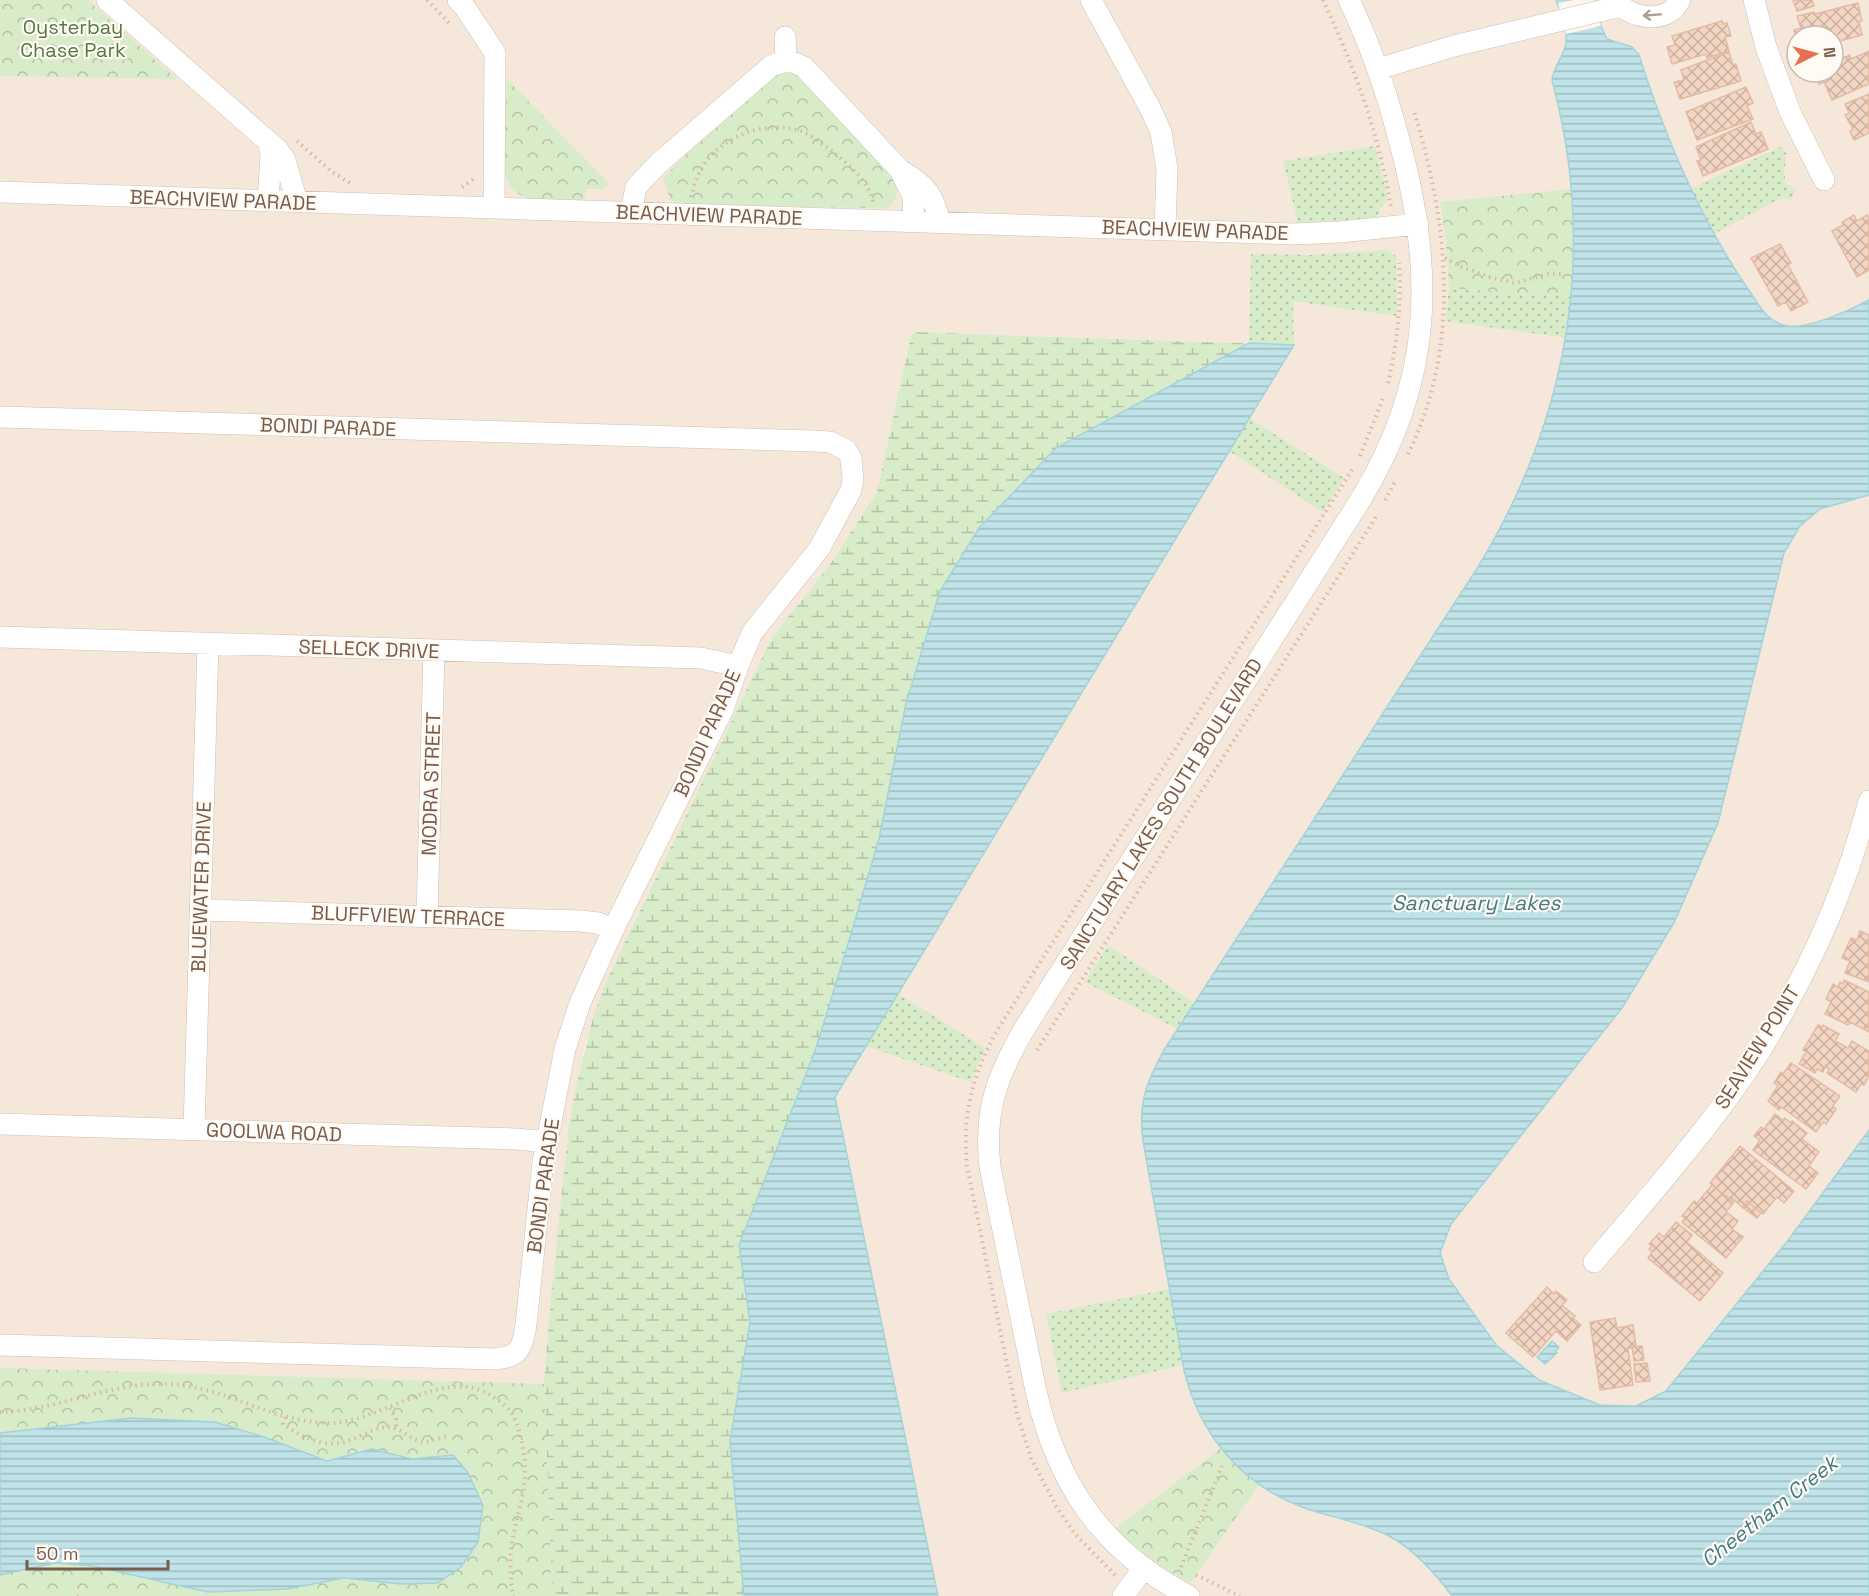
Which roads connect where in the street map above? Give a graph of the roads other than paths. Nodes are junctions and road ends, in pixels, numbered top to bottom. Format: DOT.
graph roads {
  1 [pos="107,0"];
  2 [pos="458,0"];
  3 [pos="1091,0"];
  4 [pos="1349,0"];
  5 [pos="1680,0"];
  6 [pos="1754,0"];
  7 [pos="1622,3"];
  8 [pos="785,38"];
  9 [pos="786,60"];
  10 [pos="1378,69"];
  11 [pos="269,142"];
  12 [pos="659,164"];
  13 [pos="900,170"];
  14 [pos="1824,180"];
  15 [pos="0,192"];
  16 [pos="268,201"];
  17 [pos="297,202"];
  18 [pos="494,208"];
  19 [pos="631,212"];
  20 [pos="652,213"];
  21 [pos="914,221"];
  22 [pos="940,222"];
  23 [pos="1418,224"];
  24 [pos="1165,229"];
  25 [pos="0,417"];
  26 [pos="0,637"];
  27 [pos="208,644"];
  28 [pos="434,651"];
  29 [pos="738,666"];
  30 [pos="1869,801"];
  31 [pos="201,910"];
  32 [pos="427,916"];
  33 [pos="613,930"];
  34 [pos="0,1124"];
  35 [pos="194,1130"];
  36 [pos="548,1142"];
  37 [pos="1594,1262"];
  38 [pos="0,1345"];
  39 [pos="1144,1568"];
  40 [pos="1124,1596"];
  41 [pos="1189,1596"];
  1 -- 11 [label="street"];
  2 -- 18 [label="street"];
  3 -- 24 [label="street"];
  4 -- 10 [label="street, SANCTUARY LAKES SOUTH BOULEVARD"];
  5 -- 7 [label="street, one-way"];
  6 -- 14 [label="street"];
  7 -- 10 [label="street"];
  8 -- 9 [label="street"];
  9 -- 12 [label="street"];
  9 -- 13 [label="street"];
  10 -- 23 [label="street, SANCTUARY LAKES SOUTH BOULEVARD"];
  11 -- 16 [label="street"];
  11 -- 17 [label="street"];
  12 -- 19 [label="street"];
  12 -- 20 [label="street"];
  13 -- 21 [label="street"];
  13 -- 22 [label="street"];
  15 -- 16 [label="street, BEACHVIEW PARADE"];
  16 -- 17 [label="street, BEACHVIEW PARADE"];
  17 -- 18 [label="street, BEACHVIEW PARADE"];
  18 -- 19 [label="street, BEACHVIEW PARADE"];
  19 -- 20 [label="street, BEACHVIEW PARADE"];
  20 -- 21 [label="street, BEACHVIEW PARADE"];
  21 -- 22 [label="street, BEACHVIEW PARADE"];
  22 -- 24 [label="street, BEACHVIEW PARADE"];
  23 -- 24 [label="street, BEACHVIEW PARADE"];
  23 -- 39 [label="street, SANCTUARY LAKES SOUTH BOULEVARD"];
  25 -- 29 [label="street, BONDI PARADE"];
  26 -- 27 [label="street, SELLECK DRIVE"];
  27 -- 28 [label="street, SELLECK DRIVE"];
  27 -- 31 [label="street, BLUEWATER DRIVE"];
  28 -- 29 [label="street, SELLECK DRIVE"];
  28 -- 32 [label="street, MODRA STREET"];
  29 -- 33 [label="street, BONDI PARADE"];
  30 -- 37 [label="street, SEAVIEW POINT"];
  31 -- 32 [label="street, BLUFFVIEW TERRACE"];
  31 -- 35 [label="street, BLUEWATER DRIVE"];
  32 -- 33 [label="street, BLUFFVIEW TERRACE"];
  33 -- 36 [label="street, BONDI PARADE"];
  34 -- 35 [label="street, GOOLWA ROAD"];
  35 -- 36 [label="street, GOOLWA ROAD"];
  36 -- 38 [label="street, BONDI PARADE"];
  39 -- 40 [label="street"];
  39 -- 41 [label="street, SANCTUARY LAKES SOUTH BOULEVARD"];
}
